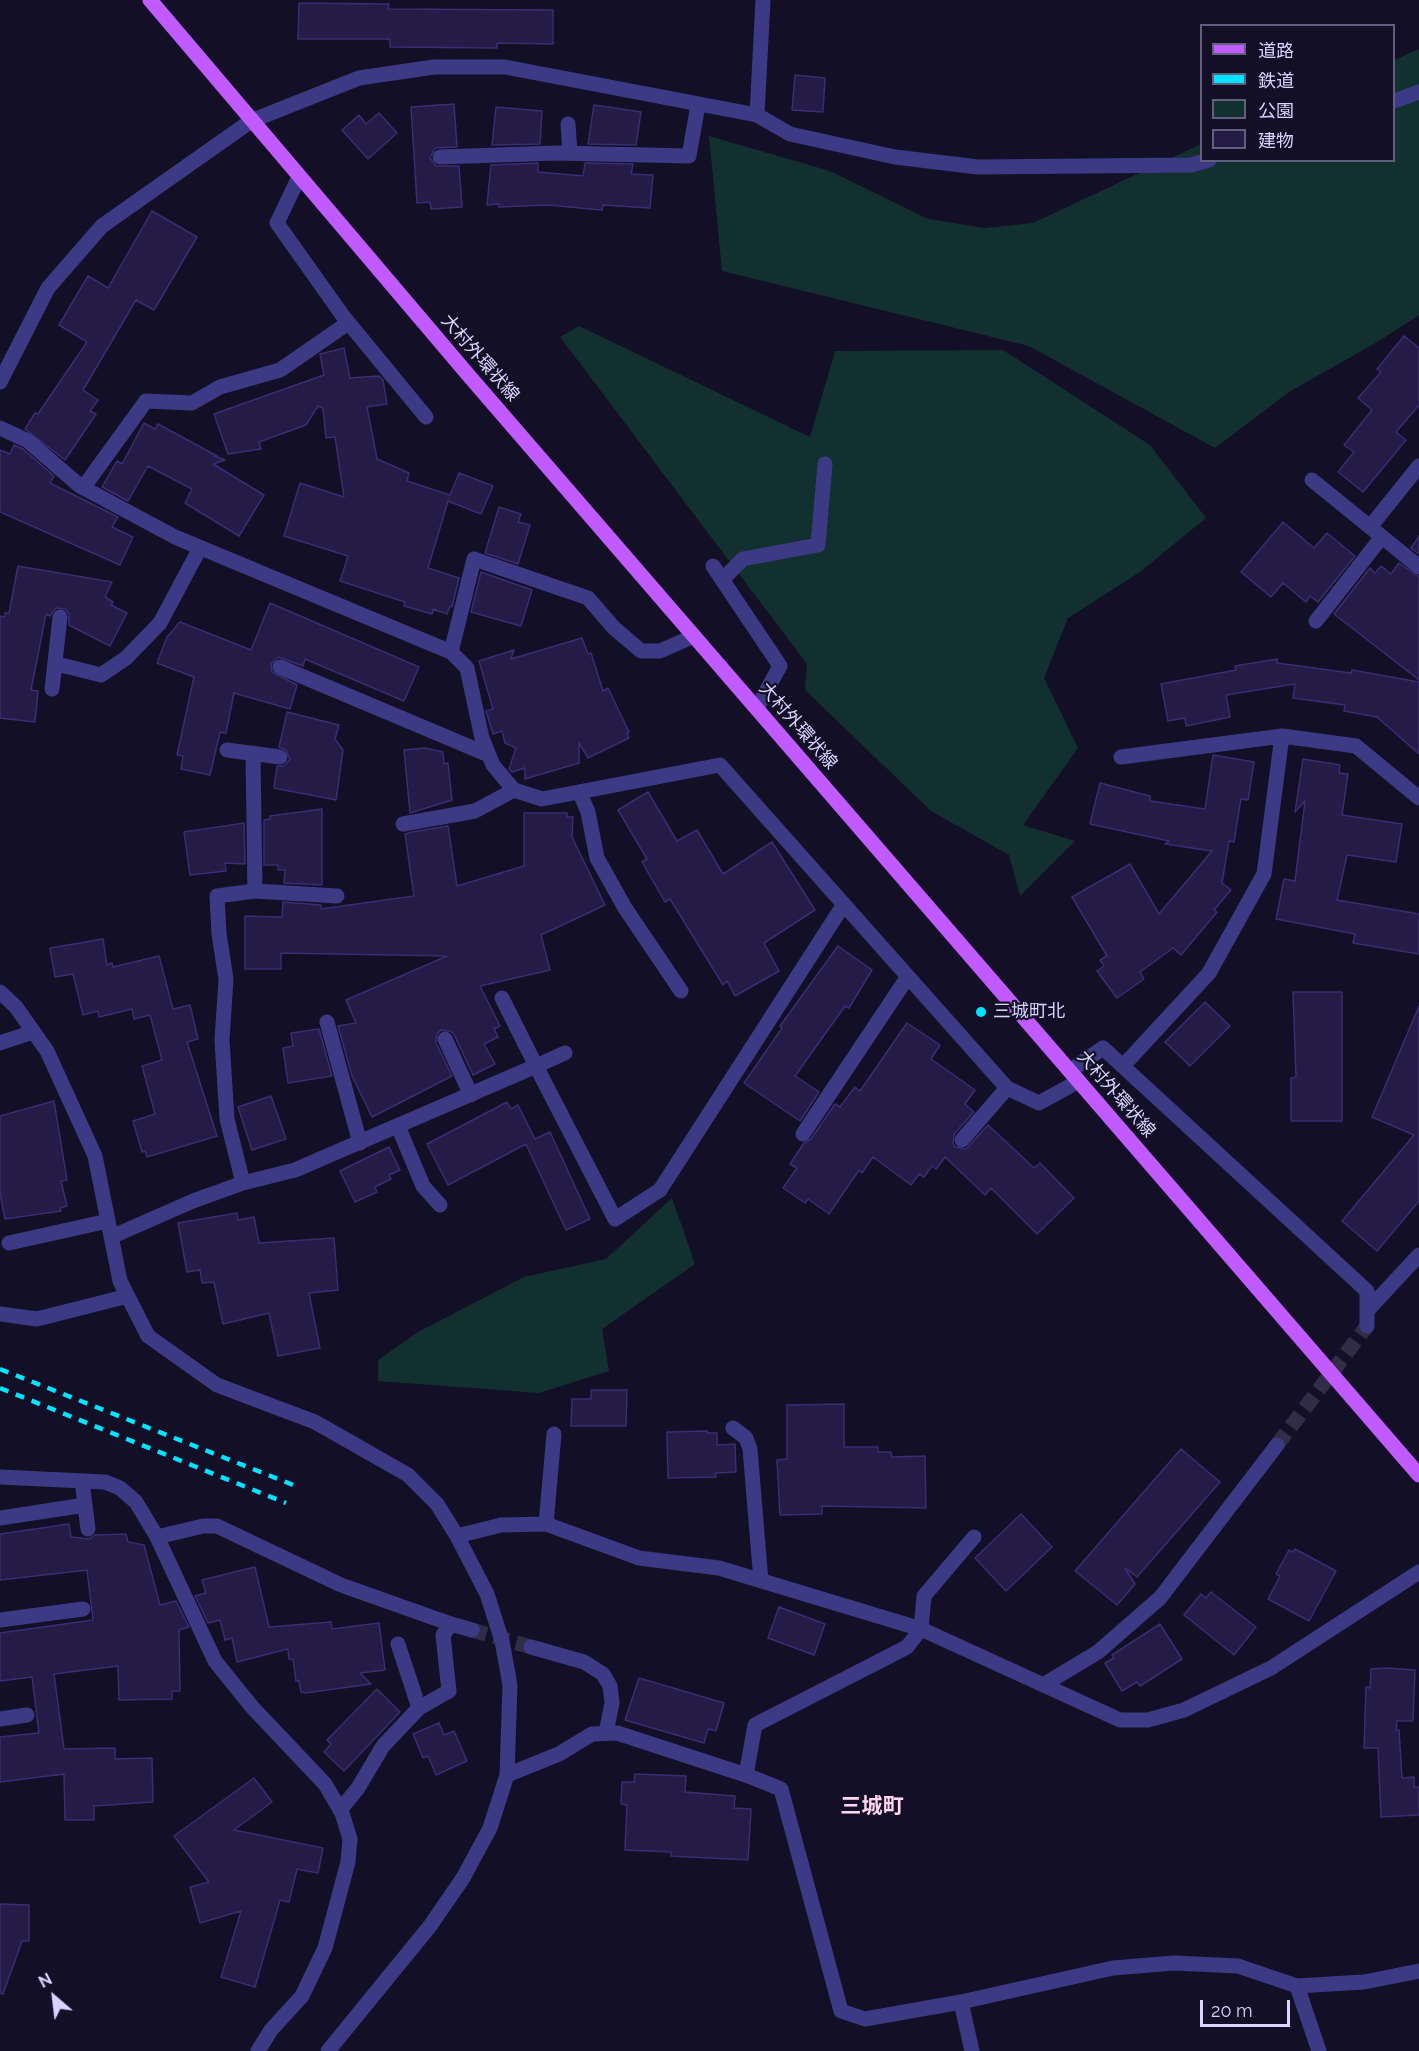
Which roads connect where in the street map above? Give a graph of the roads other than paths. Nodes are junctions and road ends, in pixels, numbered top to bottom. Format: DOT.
graph roads {
  1 [pos="150,0"];
  2 [pos="763,0"];
  3 [pos="1419,92"];
  4 [pos="1395,101"];
  5 [pos="698,105"];
  6 [pos="758,116"];
  7 [pos="251,121"];
  8 [pos="568,124"];
  9 [pos="570,153"];
  10 [pos="440,157"];
  11 [pos="1202,162"];
  12 [pos="299,177"];
  13 [pos="348,323"];
  14 [pos="0,382"];
  15 [pos="426,417"];
  16 [pos="0,428"];
  17 [pos="825,464"];
  18 [pos="1419,466"];
  19 [pos="1312,480"];
  20 [pos="83,488"];
  21 [pos="1376,533"];
  22 [pos="200,548"];
  23 [pos="713,566"];
  24 [pos="1419,567"];
  25 [pos="722,580"];
  26 [pos="60,617"];
  27 [pos="1316,621"];
  28 [pos="694,636"];
  29 [pos="451,652"];
  30 [pos="57,664"];
  31 [pos="280,667"];
  32 [pos="52,688"];
  33 [pos="757,708"];
  34 [pos="1282,735"];
  35 [pos="227,750"];
  36 [pos="253,753"];
  37 [pos="489,755"];
  38 [pos="280,757"];
  39 [pos="1121,757"];
  40 [pos="514,790"];
  41 [pos="580,793"];
  42 [pos="1419,798"];
  43 [pos="403,824"];
  44 [pos="255,891"];
  45 [pos="337,896"];
  46 [pos="844,904"];
  47 [pos="907,978"];
  48 [pos="681,991"];
  49 [pos="0,992"];
  50 [pos="502,998"];
  51 [pos="327,1022"];
  52 [pos="33,1032"];
  53 [pos="445,1039"];
  54 [pos="0,1043"];
  55 [pos="565,1053"];
  56 [pos="536,1066"];
  57 [pos="1123,1066"];
  58 [pos="1074,1076"];
  59 [pos="1007,1088"];
  60 [pos="471,1095"];
  61 [pos="398,1126"];
  62 [pos="803,1134"];
  63 [pos="962,1140"];
  64 [pos="360,1143"];
  65 [pos="243,1184"];
  66 [pos="440,1205"];
  67 [pos="108,1221"];
  68 [pos="111,1237"];
  69 [pos="9,1243"];
  70 [pos="1419,1255"];
  71 [pos="128,1296"];
  72 [pos="1367,1311"];
  73 [pos="0,1314"];
  74 [pos="1367,1326"];
  75 [pos="734,1428"];
  76 [pos="554,1434"];
  77 [pos="1277,1445"];
  78 [pos="1419,1475"];
  79 [pos="0,1477"];
  80 [pos="82,1481"];
  81 [pos="85,1505"];
  82 [pos="0,1518"];
  83 [pos="546,1524"];
  84 [pos="88,1529"];
  85 [pos="457,1536"];
  86 [pos="157,1537"];
  87 [pos="974,1537"];
  88 [pos="1419,1572"];
  89 [pos="761,1581"];
  90 [pos="83,1609"];
  91 [pos="0,1620"];
  92 [pos="451,1624"];
  93 [pos="921,1629"];
  94 [pos="472,1630"];
  95 [pos="398,1644"];
  96 [pos="531,1647"];
  97 [pos="1043,1685"];
  98 [pos="419,1708"];
  99 [pos="27,1715"];
  100 [pos="0,1719"];
  101 [pos="606,1733"];
  102 [pos="507,1775"];
  103 [pos="746,1775"];
  104 [pos="340,1810"];
  105 [pos="1419,1971"];
  106 [pos="1297,1986"];
  107 [pos="961,2002"];
  108 [pos="258,2051"];
  109 [pos="328,2051"];
  110 [pos="972,2051"];
  111 [pos="1319,2051"];
  1 -- 7 [label="main road, 大村外環状線"];
  2 -- 6 [label="street"];
  3 -- 4 [label="street"];
  5 -- 6 [label="street"];
  5 -- 7 [label="street"];
  5 -- 9 [label="street"];
  6 -- 11 [label="street"];
  7 -- 12 [label="main road, 大村外環状線"];
  7 -- 14 [label="street"];
  8 -- 9 [label="street"];
  9 -- 10 [label="street"];
  12 -- 13 [label="street"];
  12 -- 28 [label="main road, 大村外環状線"];
  13 -- 15 [label="street"];
  13 -- 20 [label="street"];
  16 -- 20 [label="street"];
  17 -- 25 [label="street"];
  18 -- 21 [label="street"];
  19 -- 21 [label="street"];
  20 -- 22 [label="street"];
  21 -- 24 [label="street"];
  21 -- 27 [label="street"];
  22 -- 29 [label="street"];
  22 -- 30 [label="street"];
  23 -- 25 [label="street"];
  25 -- 33 [label="street"];
  26 -- 30 [label="street"];
  28 -- 29 [label="street"];
  28 -- 33 [label="main road, 大村外環状線"];
  29 -- 37 [label="street"];
  30 -- 32 [label="street"];
  31 -- 37 [label="street"];
  33 -- 58 [label="main road, 大村外環状線"];
  34 -- 39 [label="street"];
  34 -- 42 [label="street"];
  34 -- 57 [label="street"];
  35 -- 36 [label="street"];
  36 -- 38 [label="street"];
  36 -- 44 [label="street"];
  37 -- 40 [label="street"];
  40 -- 41 [label="street"];
  40 -- 43 [label="street"];
  41 -- 46 [label="street"];
  41 -- 48 [label="street"];
  44 -- 45 [label="street"];
  44 -- 65 [label="street"];
  46 -- 47 [label="street"];
  46 -- 56 [label="street"];
  47 -- 59 [label="street"];
  47 -- 62 [label="street"];
  49 -- 52 [label="street"];
  50 -- 56 [label="street"];
  51 -- 64 [label="street"];
  52 -- 54 [label="street"];
  52 -- 67 [label="street"];
  53 -- 60 [label="street"];
  55 -- 56 [label="street"];
  56 -- 60 [label="street"];
  57 -- 58 [label="street"];
  57 -- 72 [label="street"];
  58 -- 59 [label="street"];
  58 -- 78 [label="main road, 大村外環状線"];
  59 -- 63 [label="street"];
  60 -- 61 [label="street"];
  61 -- 64 [label="street"];
  61 -- 66 [label="street"];
  64 -- 65 [label="street"];
  65 -- 68 [label="street"];
  67 -- 68 [label="street"];
  67 -- 69 [label="street"];
  68 -- 71 [label="street"];
  70 -- 72 [label="street"];
  71 -- 73 [label="street"];
  71 -- 85 [label="street"];
  72 -- 74 [label="street"];
  75 -- 89 [label="street"];
  76 -- 83 [label="street"];
  77 -- 97 [label="street"];
  79 -- 80 [label="street"];
  80 -- 81 [label="street"];
  80 -- 86 [label="street"];
  81 -- 82 [label="street"];
  81 -- 84 [label="street"];
  83 -- 85 [label="street"];
  83 -- 89 [label="street"];
  85 -- 102 [label="street"];
  86 -- 92 [label="street"];
  86 -- 104 [label="street"];
  87 -- 93 [label="street"];
  88 -- 97 [label="street"];
  89 -- 93 [label="street"];
  90 -- 91 [label="street"];
  92 -- 94 [label="street"];
  92 -- 98 [label="street"];
  93 -- 97 [label="street"];
  93 -- 103 [label="street"];
  95 -- 98 [label="street"];
  96 -- 101 [label="street"];
  98 -- 104 [label="street"];
  99 -- 100 [label="street"];
  101 -- 102 [label="street"];
  101 -- 103 [label="street"];
  102 -- 109 [label="street"];
  103 -- 107 [label="street"];
  104 -- 108 [label="street"];
  105 -- 106 [label="street"];
  106 -- 107 [label="street"];
  106 -- 111 [label="street"];
  107 -- 110 [label="street"];
}
